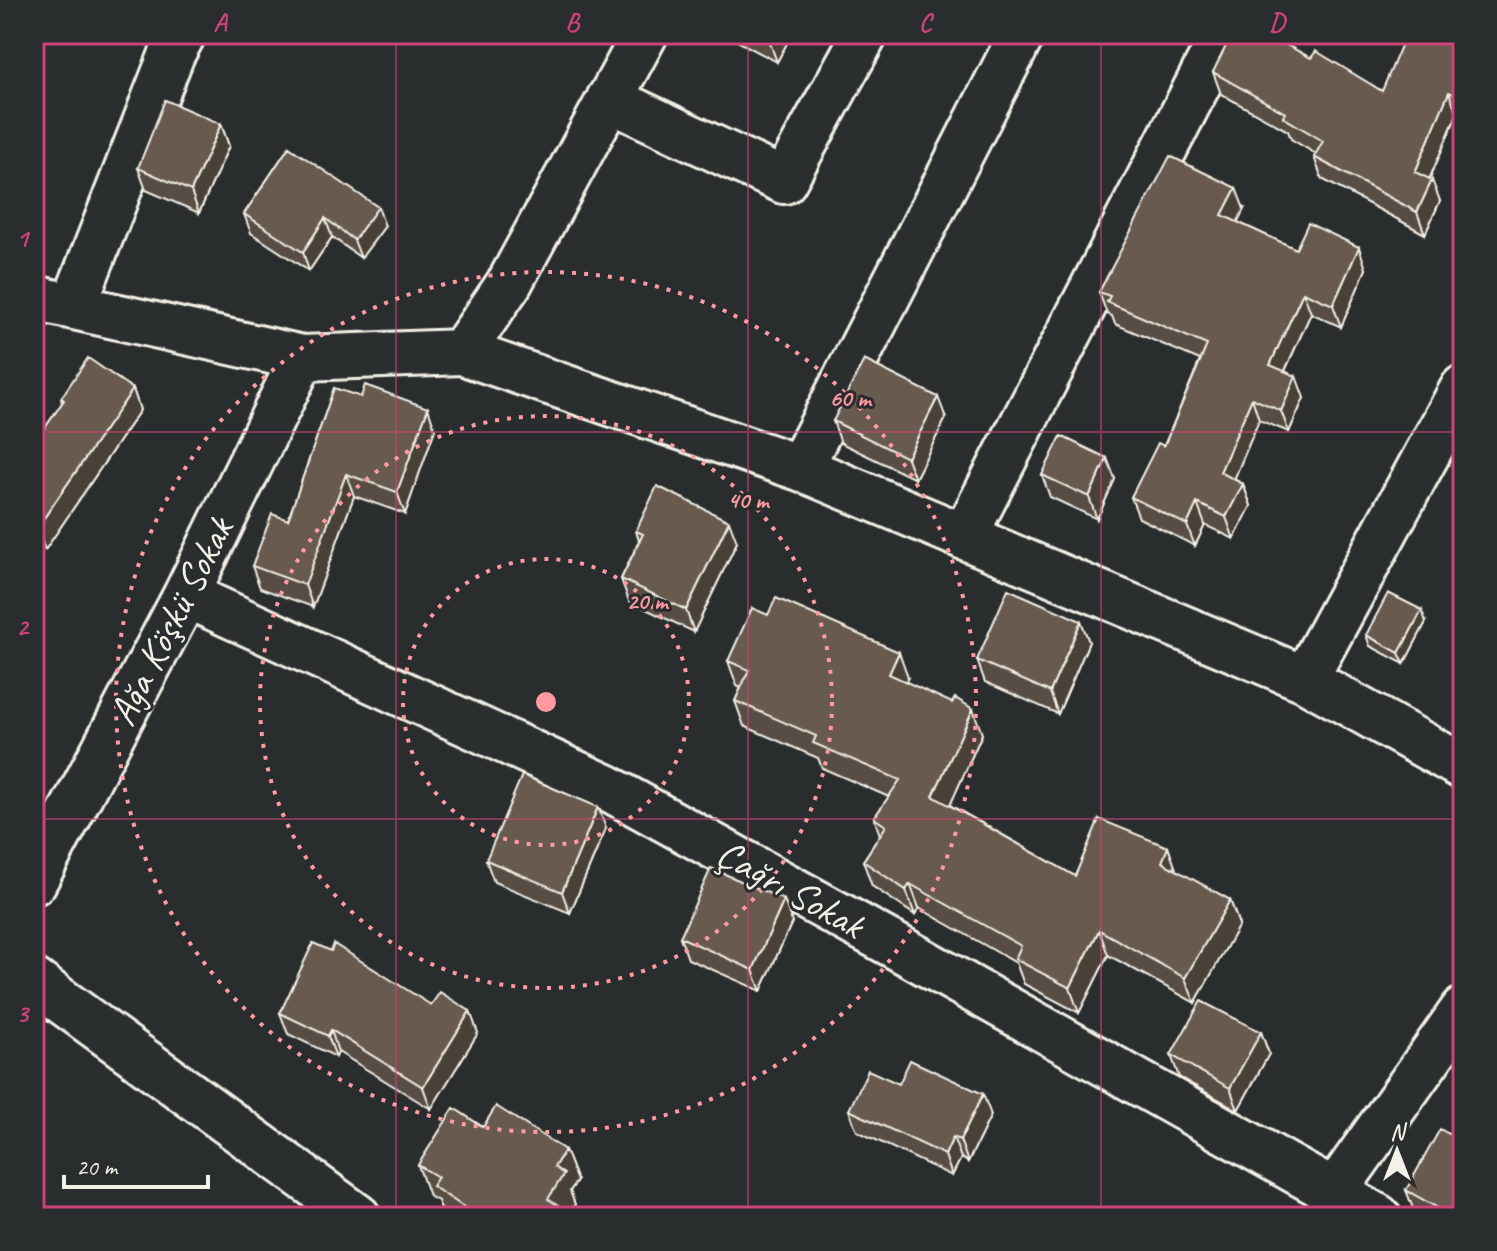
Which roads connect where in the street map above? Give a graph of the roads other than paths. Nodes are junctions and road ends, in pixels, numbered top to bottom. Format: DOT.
graph roads {
  1 [pos="183,34"];
  2 [pos="645,34"];
  3 [pos="865,34"];
  4 [pos="1022,34"];
  5 [pos="1224,34"];
  6 [pos="609,99"];
  7 [pos="54,303"];
  8 [pos="462,352"];
  9 [pos="302,358"];
  10 [pos="1463,388"];
  11 [pos="800,468"];
  12 [pos="964,537"];
  13 [pos="186,595"];
  14 [pos="1305,679"];
  15 [pos="1463,767"];
  16 [pos="34,882"];
  17 [pos="34,981"];
  18 [pos="1463,1010"];
  19 [pos="1334,1192"];
  20 [pos="358,1217"];
  21 [pos="1378,1217"];
  1 -- 7 [label="street"];
  2 -- 6 [label="street"];
  3 -- 6 [label="street"];
  4 -- 11 [label="street"];
  5 -- 12 [label="street"];
  6 -- 8 [label="street"];
  7 -- 9 [label="street"];
  8 -- 9 [label="street"];
  8 -- 11 [label="street"];
  9 -- 13 [label="street, Ağa Köşkü Sokak"];
  10 -- 14 [label="street"];
  11 -- 12 [label="street"];
  12 -- 14 [label="street"];
  13 -- 16 [label="street, Ağa Köşkü Sokak"];
  13 -- 19 [label="street, Çağrı Sokak"];
  14 -- 15 [label="street"];
  17 -- 20 [label="street"];
  18 -- 19 [label="street"];
  19 -- 21 [label="street, Çağrı Sokak"];
}
